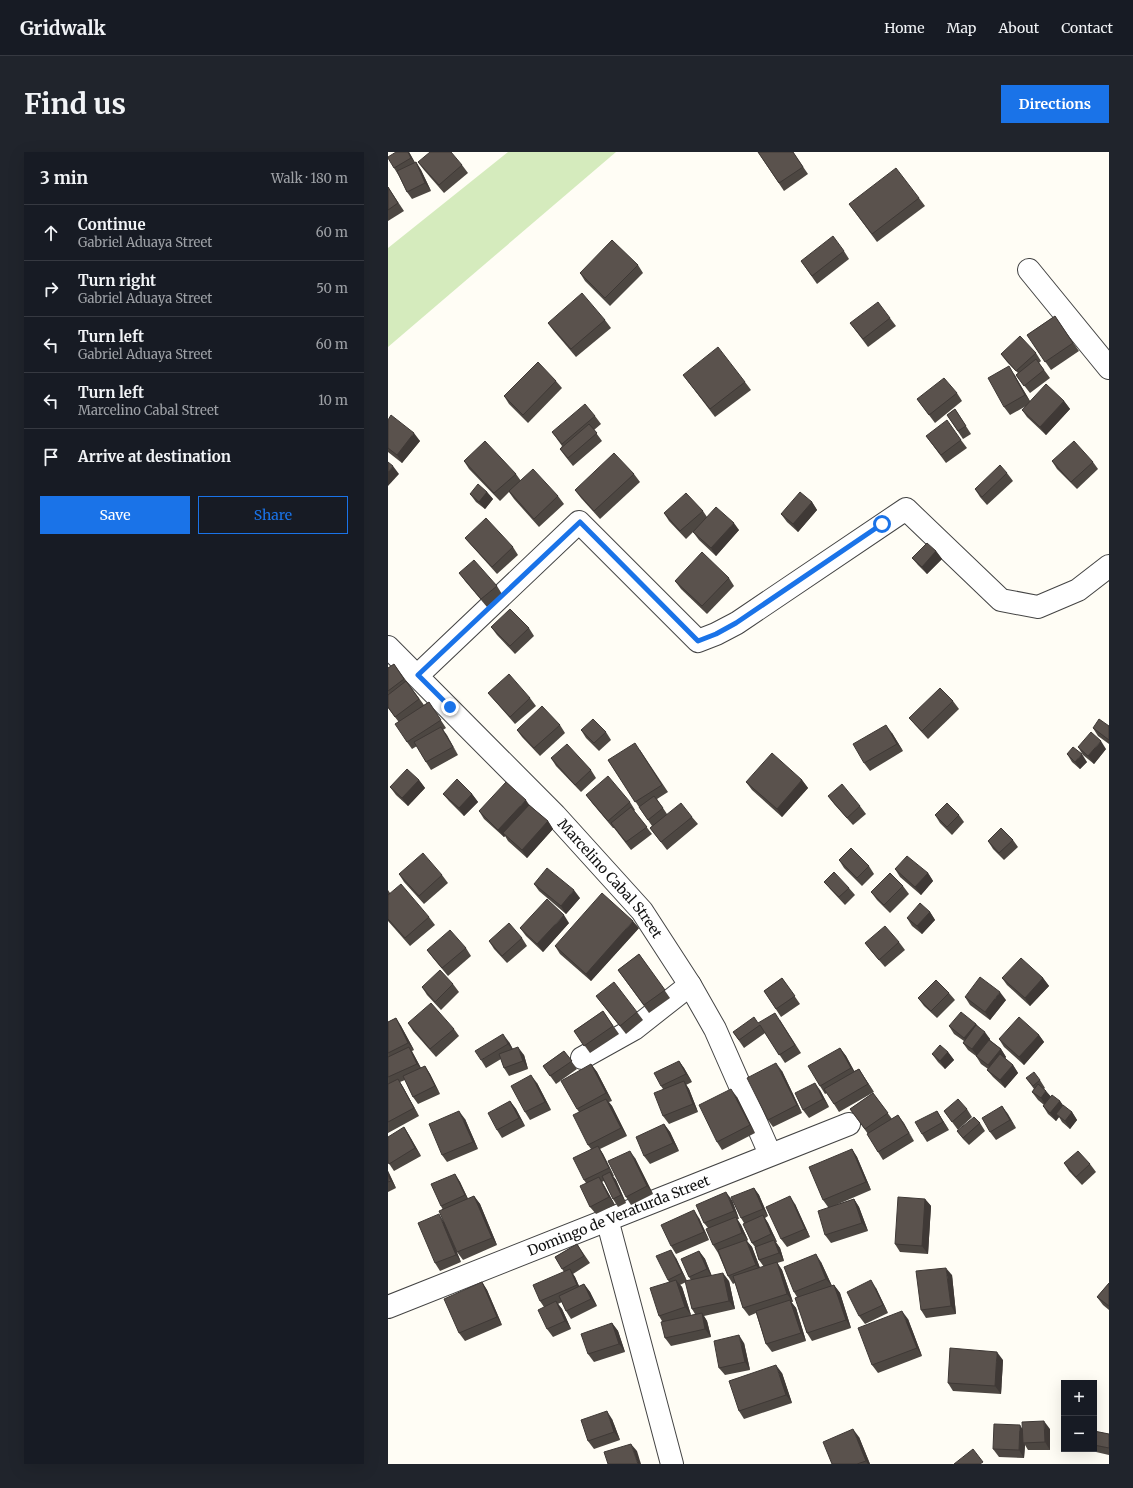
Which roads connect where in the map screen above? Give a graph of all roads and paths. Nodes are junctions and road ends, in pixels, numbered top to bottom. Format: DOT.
graph roads {
  1 [pos="1029,270"];
  2 [pos="1109,368"];
  3 [pos="1109,566"];
  4 [pos="388,647"];
  5 [pos="418,675"];
  6 [pos="690,986"];
  7 [pos="582,1058"];
  8 [pos="848,1124"];
  9 [pos="770,1154"];
  10 [pos="607,1219"];
  11 [pos="388,1307"];
  12 [pos="672,1464"];
  1 -- 2 [label="street"];
  3 -- 5 [label="street"];
  4 -- 5 [label="street, Marcelino Cabal Street"];
  5 -- 6 [label="street, Marcelino Cabal Street"];
  6 -- 7 [label="street"];
  6 -- 9 [label="street, Marcelino Cabal Street"];
  8 -- 9 [label="street, Domingo de Veraturda Street"];
  9 -- 10 [label="street, Domingo de Veraturda Street"];
  10 -- 11 [label="street, Domingo de Veraturda Street"];
  10 -- 12 [label="street"];
}
